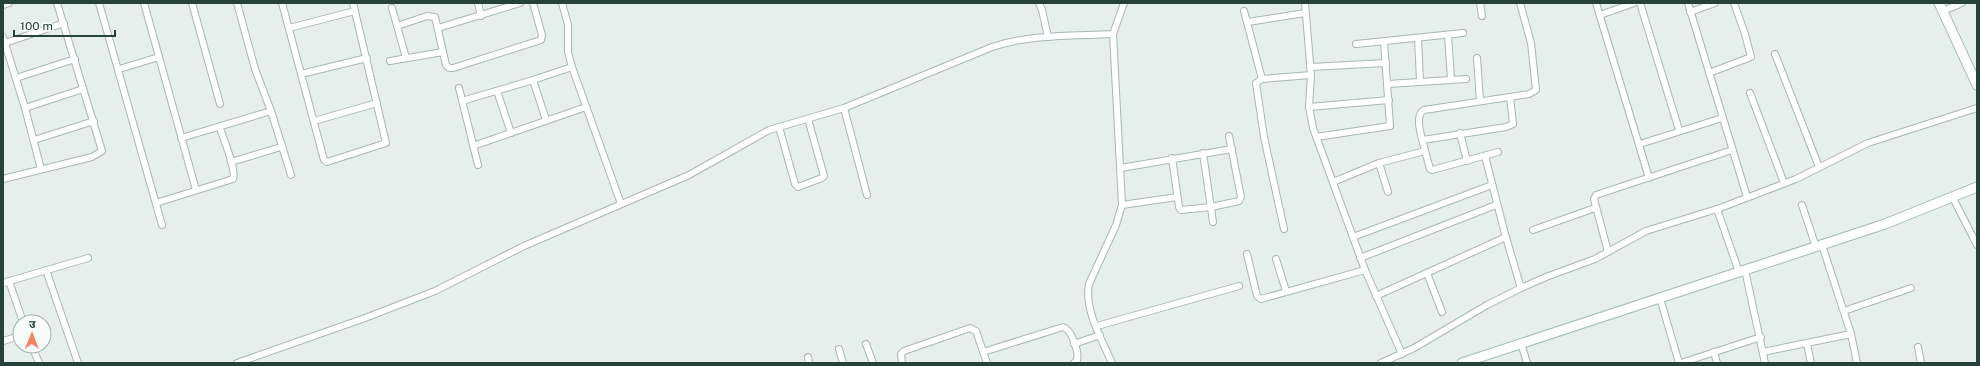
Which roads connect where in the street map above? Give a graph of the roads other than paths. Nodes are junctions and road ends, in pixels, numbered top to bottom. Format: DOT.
graph roads {
  1 [pos="9,3"];
  2 [pos="57,3"];
  3 [pos="100,3"];
  4 [pos="144,3"];
  5 [pos="192,3"];
  6 [pos="237,3"];
  7 [pos="282,3"];
  8 [pos="353,3"];
  9 [pos="478,3"];
  10 [pos="520,3"];
  11 [pos="533,3"];
  12 [pos="562,3"];
  13 [pos="1039,3"];
  14 [pos="1124,3"];
  15 [pos="1305,3"];
  16 [pos="1480,3"];
  17 [pos="1520,3"];
  18 [pos="1596,3"];
  19 [pos="1634,3"];
  20 [pos="1640,3"];
  21 [pos="1688,3"];
  22 [pos="1715,3"];
  23 [pos="1734,3"];
  24 [pos="1962,3"];
  25 [pos="3,5"];
  26 [pos="1941,7"];
  27 [pos="392,8"];
  28 [pos="355,11"];
  29 [pos="1244,11"];
  30 [pos="1690,12"];
  31 [pos="1305,13"];
  32 [pos="1600,15"];
  33 [pos="481,16"];
  34 [pos="1482,16"];
  35 [pos="1248,22"];
  36 [pos="64,24"];
  37 [pos="397,26"];
  38 [pos="289,28"];
  39 [pos="438,28"];
  40 [pos="1463,33"];
  41 [pos="1113,34"];
  42 [pos="1448,35"];
  43 [pos="1048,37"];
  44 [pos="1418,38"];
  45 [pos="4,40"];
  46 [pos="1384,42"];
  47 [pos="1356,44"];
  48 [pos="443,52"];
  49 [pos="1775,54"];
  50 [pos="6,56"];
  51 [pos="159,57"];
  52 [pos="367,58"];
  53 [pos="406,58"];
  54 [pos="1477,58"];
  55 [pos="75,59"];
  56 [pos="390,61"];
  57 [pos="1386,62"];
  58 [pos="572,66"];
  59 [pos="1310,67"];
  60 [pos="119,69"];
  61 [pos="1709,73"];
  62 [pos="300,74"];
  63 [pos="1311,75"];
  64 [pos="16,78"];
  65 [pos="1262,79"];
  66 [pos="1451,79"];
  67 [pos="1466,79"];
  68 [pos="533,80"];
  69 [pos="1420,81"];
  70 [pos="1388,84"];
  71 [pos="1977,85"];
  72 [pos="459,88"];
  73 [pos="83,89"];
  74 [pos="497,91"];
  75 [pos="1750,93"];
  76 [pos="1510,97"];
  77 [pos="1389,100"];
  78 [pos="462,101"];
  79 [pos="1480,101"];
  80 [pos="220,104"];
  81 [pos="377,104"];
  82 [pos="586,107"];
  83 [pos="1309,107"];
  84 [pos="25,108"];
  85 [pos="844,108"];
  86 [pos="1977,108"];
  87 [pos="271,111"];
  88 [pos="808,118"];
  89 [pos="1722,118"];
  90 [pos="546,120"];
  91 [pos="94,121"];
  92 [pos="314,121"];
  93 [pos="779,127"];
  94 [pos="220,128"];
  95 [pos="1679,130"];
  96 [pos="512,133"];
  97 [pos="1460,133"];
  98 [pos="1229,136"];
  99 [pos="1316,137"];
  100 [pos="181,138"];
  101 [pos="34,140"];
  102 [pos="1423,140"];
  103 [pos="1640,144"];
  104 [pos="474,146"];
  105 [pos="281,147"];
  106 [pos="1232,148"];
  107 [pos="1732,150"];
  108 [pos="1425,151"];
  109 [pos="1498,152"];
  110 [pos="1203,153"];
  111 [pos="1485,156"];
  112 [pos="1172,158"];
  113 [pos="1467,161"];
  114 [pos="231,162"];
  115 [pos="1379,164"];
  116 [pos="478,165"];
  117 [pos="1121,168"];
  118 [pos="1819,168"];
  119 [pos="41,169"];
  120 [pos="291,174"];
  121 [pos="1649,178"];
  122 [pos="3,179"];
  123 [pos="1333,182"];
  124 [pos="1784,183"];
  125 [pos="1492,185"];
  126 [pos="1977,187"];
  127 [pos="196,190"];
  128 [pos="1388,192"];
  129 [pos="867,195"];
  130 [pos="1177,197"];
  131 [pos="1747,197"];
  132 [pos="1953,198"];
  133 [pos="156,203"];
  134 [pos="621,204"];
  135 [pos="1496,204"];
  136 [pos="1122,205"];
  137 [pos="1802,205"];
  138 [pos="1211,207"];
  139 [pos="1595,208"];
  140 [pos="1717,209"];
  141 [pos="1213,222"];
  142 [pos="162,225"];
  143 [pos="1284,229"];
  144 [pos="1533,230"];
  145 [pos="1353,237"];
  146 [pos="1506,237"];
  147 [pos="1977,245"];
  148 [pos="1819,246"];
  149 [pos="1608,252"];
  150 [pos="1247,254"];
  151 [pos="88,258"];
  152 [pos="1360,258"];
  153 [pos="1276,259"];
  154 [pos="46,270"];
  155 [pos="1365,270"];
  156 [pos="1742,271"];
  157 [pos="1427,273"];
  158 [pos="6,282"];
  159 [pos="1239,286"];
  160 [pos="1521,288"];
  161 [pos="1911,288"];
  162 [pos="1286,291"];
  163 [pos="1376,296"];
  164 [pos="1660,298"];
  165 [pos="1844,311"];
  166 [pos="1442,312"];
  167 [pos="20,314"];
  168 [pos="1097,326"];
  169 [pos="1851,334"];
  170 [pos="1100,335"];
  171 [pos="1761,337"];
  172 [pos="866,344"];
  173 [pos="1074,344"];
  174 [pos="1521,344"];
  175 [pos="1807,344"];
  176 [pos="1918,347"];
  177 [pos="839,349"];
  178 [pos="983,352"];
  179 [pos="1714,352"];
  180 [pos="1764,352"];
  181 [pos="1402,354"];
  182 [pos="78,363"];
  183 [pos="237,363"];
  184 [pos="843,363"];
  185 [pos="873,363"];
  186 [pos="902,363"];
  187 [pos="987,363"];
  188 [pos="1074,363"];
  189 [pos="1112,363"];
  190 [pos="1381,363"];
  191 [pos="1462,363"];
  192 [pos="1527,363"];
  193 [pos="1680,363"];
  194 [pos="1717,363"];
  195 [pos="1765,363"];
  196 [pos="1811,363"];
  197 [pos="1857,363"];
  198 [pos="1921,363"];
  1 -- 25 [label="street"];
  2 -- 36 [label="street"];
  3 -- 60 [label="street"];
  4 -- 51 [label="street"];
  5 -- 80 [label="street"];
  6 -- 87 [label="street"];
  7 -- 38 [label="street"];
  8 -- 28 [label="street"];
  9 -- 33 [label="street"];
  10 -- 33 [label="street"];
  11 -- 48 [label="street"];
  12 -- 58 [label="street"];
  13 -- 43 [label="street"];
  14 -- 41 [label="street"];
  15 -- 31 [label="street"];
  16 -- 34 [label="street"];
  17 -- 76 [label="street"];
  18 -- 32 [label="street"];
  19 -- 32 [label="street"];
  20 -- 95 [label="street"];
  21 -- 30 [label="street"];
  22 -- 30 [label="street"];
  23 -- 61 [label="street"];
  24 -- 26 [label="street"];
  26 -- 71 [label="street"];
  27 -- 37 [label="street"];
  28 -- 38 [label="street"];
  28 -- 52 [label="street"];
  29 -- 35 [label="street"];
  30 -- 61 [label="street"];
  31 -- 35 [label="street"];
  31 -- 59 [label="street"];
  32 -- 103 [label="street"];
  33 -- 39 [label="street"];
  35 -- 65 [label="street"];
  36 -- 45 [label="street"];
  36 -- 55 [label="street"];
  37 -- 39 [label="street"];
  37 -- 53 [label="street"];
  38 -- 62 [label="street"];
  39 -- 48 [label="street"];
  40 -- 42 [label="street"];
  41 -- 43 [label="street"];
  41 -- 117 [label="street"];
  42 -- 44 [label="street"];
  42 -- 66 [label="street"];
  43 -- 85 [label="street"];
  44 -- 46 [label="street"];
  44 -- 69 [label="street"];
  45 -- 50 [label="street"];
  46 -- 47 [label="street"];
  46 -- 57 [label="street"];
  48 -- 53 [label="street"];
  49 -- 118 [label="street"];
  50 -- 64 [label="street"];
  51 -- 60 [label="street"];
  51 -- 100 [label="street"];
  52 -- 62 [label="street"];
  52 -- 81 [label="street"];
  53 -- 56 [label="street"];
  54 -- 79 [label="street"];
  55 -- 64 [label="street"];
  55 -- 73 [label="street"];
  57 -- 59 [label="street"];
  57 -- 70 [label="street"];
  58 -- 68 [label="street"];
  58 -- 82 [label="street"];
  59 -- 63 [label="street"];
  60 -- 133 [label="street"];
  61 -- 89 [label="street"];
  62 -- 92 [label="street"];
  63 -- 65 [label="street"];
  63 -- 83 [label="street"];
  64 -- 84 [label="street"];
  65 -- 143 [label="street"];
  66 -- 67 [label="street"];
  66 -- 69 [label="street"];
  68 -- 74 [label="street"];
  68 -- 90 [label="street"];
  69 -- 70 [label="street"];
  70 -- 77 [label="street"];
  72 -- 78 [label="street"];
  73 -- 84 [label="street"];
  73 -- 91 [label="street"];
  74 -- 78 [label="street"];
  74 -- 96 [label="street"];
  75 -- 124 [label="street"];
  76 -- 79 [label="street"];
  76 -- 97 [label="street"];
  77 -- 83 [label="street"];
  77 -- 99 [label="street"];
  78 -- 104 [label="street"];
  79 -- 102 [label="street"];
  81 -- 92 [label="street"];
  81 -- 92 [label="street"];
  82 -- 90 [label="street"];
  82 -- 134 [label="street"];
  83 -- 99 [label="street"];
  84 -- 101 [label="street"];
  85 -- 88 [label="street"];
  85 -- 129 [label="street"];
  86 -- 118 [label="street"];
  87 -- 94 [label="street"];
  87 -- 105 [label="street"];
  88 -- 93 [label="street"];
  88 -- 93 [label="street"];
  89 -- 95 [label="street"];
  89 -- 107 [label="street"];
  90 -- 96 [label="street"];
  91 -- 101 [label="street"];
  91 -- 119 [label="street"];
  93 -- 134 [label="street"];
  94 -- 100 [label="street"];
  94 -- 114 [label="street"];
  95 -- 103 [label="street"];
  96 -- 104 [label="street"];
  97 -- 102 [label="street"];
  97 -- 113 [label="street"];
  98 -- 106 [label="street"];
  99 -- 123 [label="street"];
  100 -- 127 [label="street"];
  101 -- 119 [label="street"];
  102 -- 108 [label="street"];
  103 -- 121 [label="street"];
  104 -- 116 [label="street"];
  105 -- 114 [label="street"];
  105 -- 120 [label="street"];
  106 -- 110 [label="street"];
  106 -- 138 [label="street"];
  107 -- 121 [label="street"];
  107 -- 131 [label="street"];
  108 -- 113 [label="street"];
  108 -- 115 [label="street"];
  109 -- 111 [label="street"];
  110 -- 112 [label="street"];
  110 -- 138 [label="street"];
  111 -- 113 [label="street"];
  111 -- 125 [label="street"];
  112 -- 117 [label="street"];
  112 -- 130 [label="street"];
  114 -- 127 [label="street"];
  115 -- 123 [label="street"];
  115 -- 128 [label="street"];
  117 -- 136 [label="street"];
  118 -- 124 [label="street"];
  119 -- 122 [label="street"];
  121 -- 139 [label="street"];
  123 -- 145 [label="street"];
  124 -- 131 [label="street"];
  125 -- 135 [label="street"];
  125 -- 145 [label="street"];
  126 -- 132 [label="street"];
  127 -- 133 [label="street"];
  130 -- 136 [label="street"];
  130 -- 138 [label="street"];
  131 -- 140 [label="street"];
  132 -- 147 [label="street"];
  132 -- 148 [label="street"];
  133 -- 142 [label="street"];
  134 -- 183 [label="street"];
  135 -- 146 [label="street"];
  135 -- 152 [label="street"];
  136 -- 168 [label="street"];
  137 -- 148 [label="street"];
  138 -- 141 [label="street"];
  139 -- 144 [label="street"];
  139 -- 149 [label="street"];
  140 -- 149 [label="street"];
  140 -- 156 [label="street"];
  145 -- 152 [label="street"];
  146 -- 157 [label="street"];
  146 -- 160 [label="street"];
  148 -- 156 [label="street"];
  148 -- 165 [label="street"];
  149 -- 160 [label="street"];
  150 -- 162 [label="street"];
  151 -- 154 [label="street"];
  152 -- 155 [label="street"];
  153 -- 162 [label="street"];
  154 -- 158 [label="street"];
  154 -- 182 [label="street"];
  155 -- 162 [label="street"];
  155 -- 163 [label="street"];
  156 -- 164 [label="street"];
  156 -- 171 [label="street"];
  157 -- 163 [label="street"];
  157 -- 166 [label="street"];
  158 -- 167 [label="street"];
  159 -- 168 [label="street"];
  160 -- 181 [label="street"];
  161 -- 165 [label="street"];
  163 -- 181 [label="street"];
  164 -- 174 [label="street"];
  164 -- 193 [label="street"];
  165 -- 169 [label="street"];
  168 -- 170 [label="street"];
  169 -- 175 [label="street"];
  169 -- 197 [label="street"];
  170 -- 173 [label="street"];
  170 -- 189 [label="street"];
  171 -- 179 [label="street"];
  171 -- 180 [label="street"];
  172 -- 185 [label="street"];
  173 -- 178 [label="street"];
  173 -- 188 [label="street"];
  174 -- 191 [label="street"];
  174 -- 192 [label="street"];
  175 -- 180 [label="street"];
  175 -- 196 [label="street"];
  176 -- 198 [label="street"];
  177 -- 184 [label="street"];
  178 -- 186 [label="street"];
  178 -- 187 [label="street"];
  179 -- 193 [label="street"];
  179 -- 194 [label="street"];
  180 -- 195 [label="street"];
  181 -- 190 [label="street"];
}
